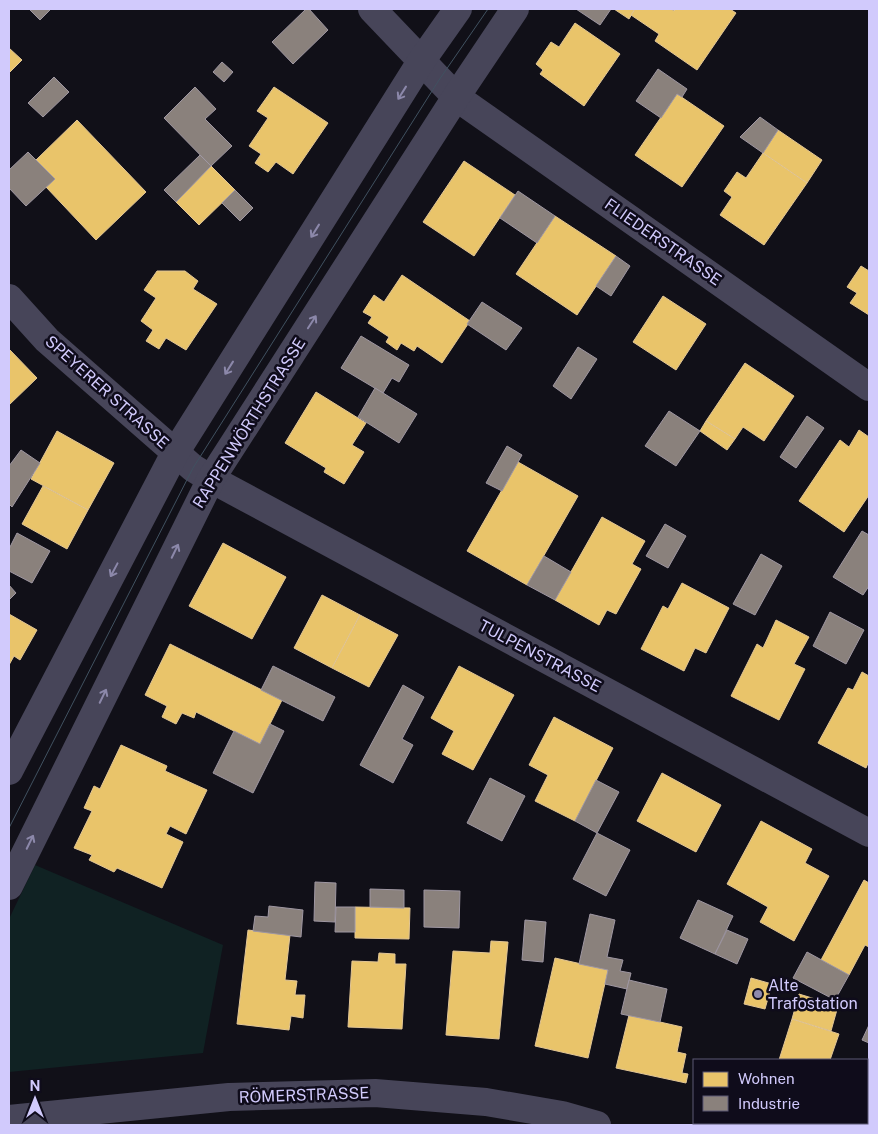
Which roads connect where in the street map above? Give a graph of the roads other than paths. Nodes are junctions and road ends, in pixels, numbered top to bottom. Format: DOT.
graph roads {
  1 [pos="372,9"];
  2 [pos="458,9"];
  3 [pos="515,9"];
  4 [pos="422,60"];
  5 [pos="456,97"];
  6 [pos="9,298"];
  7 [pos="869,387"];
  8 [pos="175,453"];
  9 [pos="210,479"];
  10 [pos="9,771"];
  11 [pos="869,833"];
  12 [pos="9,886"];
  13 [pos="9,1119"];
  14 [pos="560,1120"];
  15 [pos="597,1125"];
  1 -- 4 [label="street, FLIEDERSTRASSE"];
  2 -- 4 [label="street"];
  3 -- 5 [label="street, RAPPENWÖRTHSTRASSE"];
  4 -- 5 [label="street, FLIEDERSTRASSE"];
  4 -- 8 [label="street, one-way"];
  5 -- 7 [label="street, FLIEDERSTRASSE"];
  9 -- 5 [label="street, RAPPENWÖRTHSTRASSE, one-way"];
  6 -- 8 [label="street, SPEYERER STRASSE"];
  8 -- 9 [label="street, SPEYERER STRASSE"];
  8 -- 10 [label="street, one-way"];
  9 -- 11 [label="street, TULPENSTRASSE"];
  12 -- 9 [label="street, RAPPENWÖRTHSTRASSE, one-way"];
  13 -- 14 [label="street, RÖMERSTRASSE"];
  14 -- 15 [label="street, RÖMERSTRASSE"];
}
